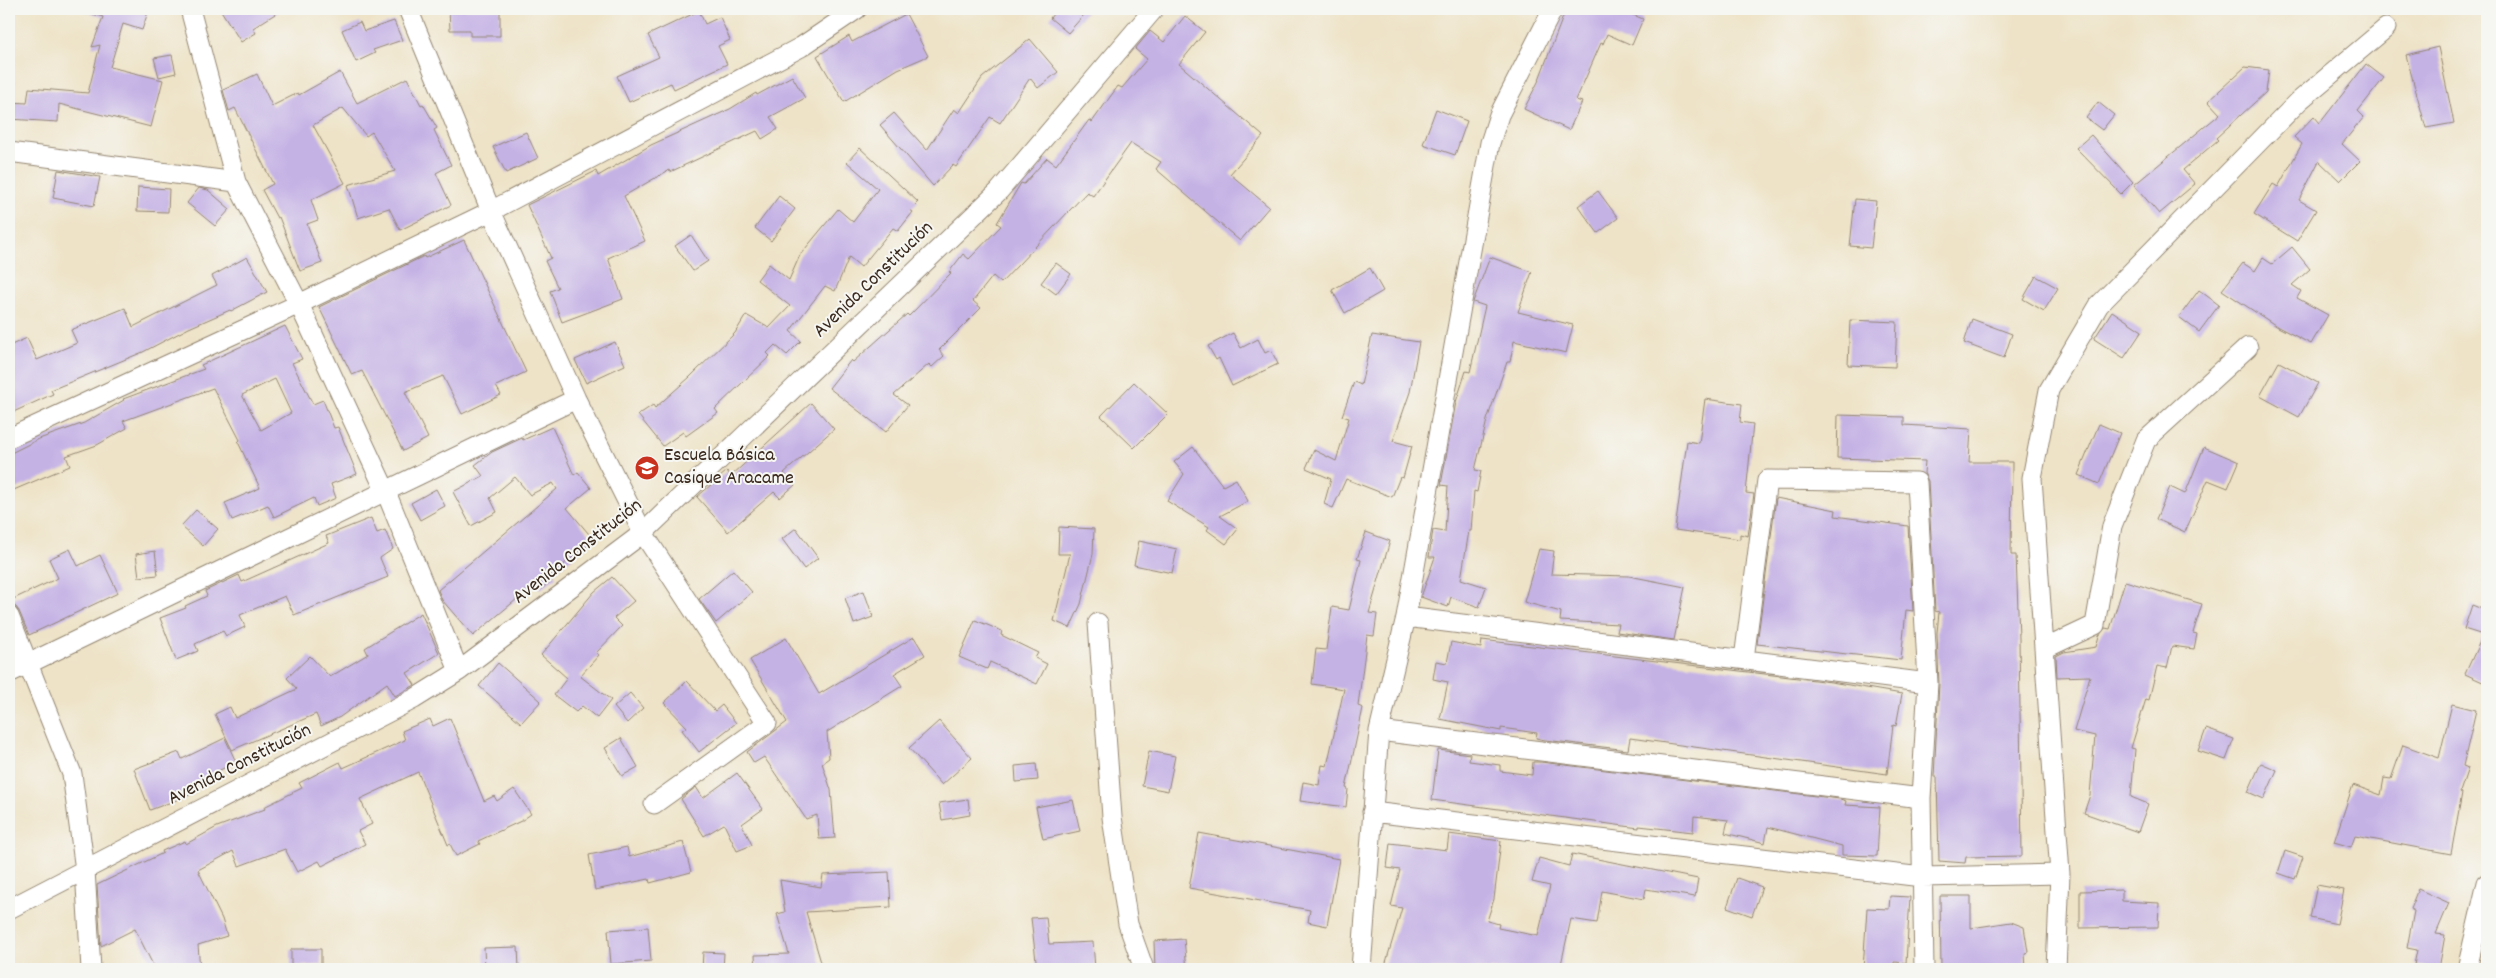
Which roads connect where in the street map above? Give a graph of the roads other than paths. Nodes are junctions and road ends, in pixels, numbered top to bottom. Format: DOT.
graph roads {
  1 [pos="190,9"];
  2 [pos="408,9"];
  3 [pos="857,9"];
  4 [pos="1154,9"];
  5 [pos="1553,9"];
  6 [pos="2386,28"];
  7 [pos="9,152"];
  8 [pos="236,182"];
  9 [pos="491,211"];
  10 [pos="299,304"];
  11 [pos="2248,347"];
  12 [pos="576,398"];
  13 [pos="9,438"];
  14 [pos="386,492"];
  15 [pos="643,533"];
  16 [pos="9,616"];
  17 [pos="1406,617"];
  18 [pos="1098,623"];
  19 [pos="2044,649"];
  20 [pos="1744,659"];
  21 [pos="30,665"];
  22 [pos="459,671"];
  23 [pos="9,673"];
  24 [pos="1928,682"];
  25 [pos="1378,731"];
  26 [pos="1920,798"];
  27 [pos="654,804"];
  28 [pos="1372,812"];
  29 [pos="85,870"];
  30 [pos="2060,874"];
  31 [pos="1922,878"];
  32 [pos="2487,882"];
  33 [pos="9,908"];
  34 [pos="91,969"];
  35 [pos="1144,969"];
  36 [pos="1361,969"];
  37 [pos="1924,969"];
  38 [pos="2056,969"];
  39 [pos="2467,969"];
  1 -- 8 [label="street"];
  2 -- 9 [label="street"];
  3 -- 9 [label="street"];
  4 -- 15 [label="street, Avenida Constitución"];
  5 -- 17 [label="street"];
  6 -- 19 [label="street"];
  7 -- 8 [label="street"];
  8 -- 10 [label="street"];
  9 -- 10 [label="street"];
  9 -- 12 [label="street"];
  10 -- 13 [label="street"];
  10 -- 14 [label="street"];
  11 -- 19 [label="street"];
  12 -- 14 [label="street"];
  12 -- 15 [label="street"];
  14 -- 21 [label="street"];
  14 -- 22 [label="street"];
  15 -- 22 [label="street, Avenida Constitución"];
  15 -- 27 [label="street"];
  16 -- 21 [label="street"];
  17 -- 20 [label="street"];
  17 -- 25 [label="street"];
  18 -- 35 [label="street"];
  19 -- 30 [label="street"];
  20 -- 24 [label="street"];
  20 -- 24 [label="street"];
  21 -- 23 [label="street"];
  21 -- 29 [label="street"];
  22 -- 29 [label="street, Avenida Constitución"];
  24 -- 26 [label="street"];
  25 -- 26 [label="street"];
  25 -- 28 [label="street"];
  26 -- 31 [label="street"];
  28 -- 31 [label="street"];
  28 -- 36 [label="street"];
  29 -- 33 [label="street, Avenida Constitución"];
  29 -- 34 [label="street"];
  30 -- 31 [label="street"];
  30 -- 38 [label="street"];
  31 -- 37 [label="street"];
  32 -- 39 [label="street"];
}
